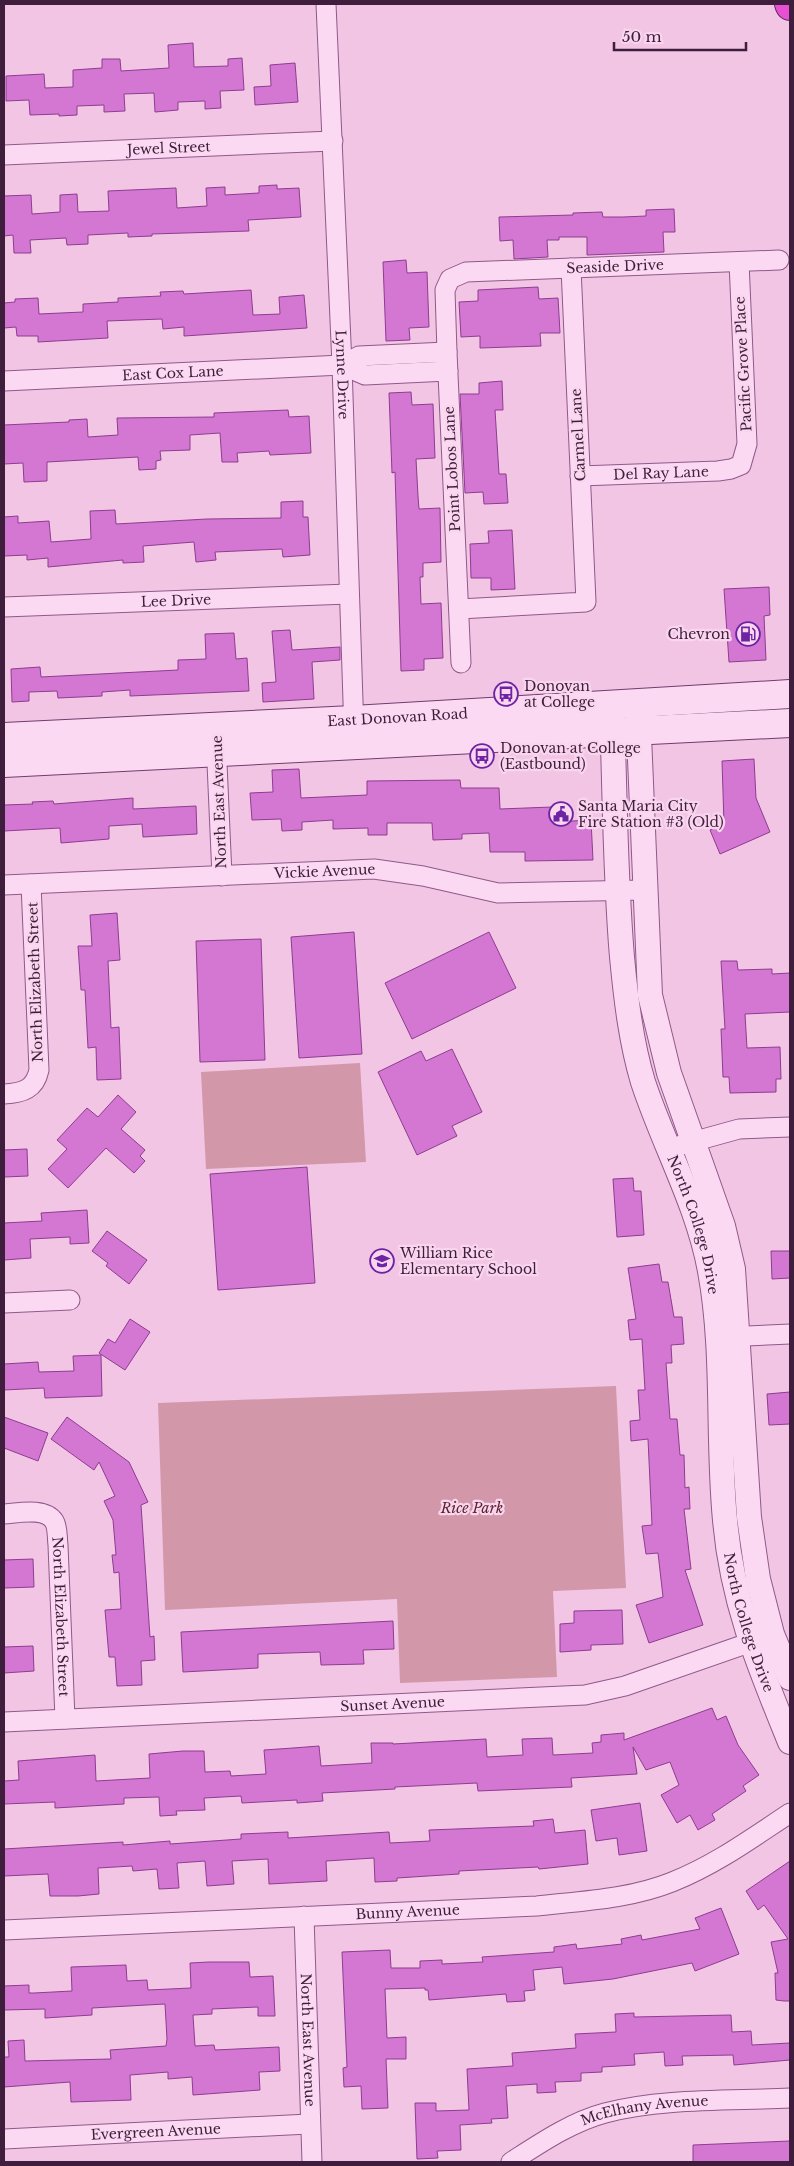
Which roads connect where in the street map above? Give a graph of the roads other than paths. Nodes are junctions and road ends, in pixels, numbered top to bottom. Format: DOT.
graph roads {
  1 [pos="326,4"];
  2 [pos="333,141"];
  3 [pos="4,155"];
  4 [pos="779,260"];
  5 [pos="739,262"];
  6 [pos="571,268"];
  7 [pos="453,278"];
  8 [pos="447,352"];
  9 [pos="342,365"];
  10 [pos="448,372"];
  11 [pos="4,380"];
  12 [pos="741,465"];
  13 [pos="580,476"];
  14 [pos="349,594"];
  15 [pos="4,607"];
  16 [pos="458,608"];
  17 [pos="461,663"];
  18 [pos="790,694"];
  19 [pos="625,704"];
  20 [pos="790,723"];
  21 [pos="626,731"];
  22 [pos="354,733"];
  23 [pos="4,737"];
  24 [pos="216,741"];
  25 [pos="4,763"];
  26 [pos="222,876"];
  27 [pos="31,884"];
  28 [pos="4,885"];
  29 [pos="617,890"];
  30 [pos="644,890"];
  31 [pos="4,1094"];
  32 [pos="790,1127"];
  33 [pos="694,1140"];
  34 [pos="671,1150"];
  35 [pos="70,1300"];
  36 [pos="4,1303"];
  37 [pos="790,1334"];
  38 [pos="728,1337"];
  39 [pos="4,1514"];
  40 [pos="772,1634"];
  41 [pos="750,1642"];
  42 [pos="790,1678"];
  43 [pos="65,1719"];
  44 [pos="4,1722"];
  45 [pos="790,1742"];
  46 [pos="790,1813"];
  47 [pos="304,1916"];
  48 [pos="4,1930"];
  49 [pos="790,2098"];
  50 [pos="310,2124"];
  51 [pos="4,2139"];
  52 [pos="520,2160"];
  53 [pos="312,2162"];
  1 -- 2 [label="street, Lynne Drive"];
  2 -- 3 [label="street, Jewel Street"];
  2 -- 9 [label="street, Lynne Drive"];
  4 -- 5 [label="street, Seaside Drive"];
  5 -- 6 [label="street, Seaside Drive"];
  5 -- 12 [label="street, Pacific Grove Place"];
  6 -- 7 [label="street, Seaside Drive"];
  6 -- 13 [label="street, Carmel Lane"];
  7 -- 8 [label="street, Point Lobos Lane"];
  8 -- 9 [label="street, East Cox Lane"];
  8 -- 10 [label="street, Point Lobos Lane"];
  9 -- 10 [label="street, East Cox Lane"];
  9 -- 11 [label="street, East Cox Lane"];
  9 -- 14 [label="street, Lynne Drive"];
  10 -- 16 [label="street, Point Lobos Lane"];
  12 -- 13 [label="street, Del Ray Lane"];
  13 -- 16 [label="street, Carmel Lane"];
  14 -- 15 [label="street, Lee Drive"];
  14 -- 22 [label="street, Lynne Drive"];
  16 -- 17 [label="street, Point Lobos Lane"];
  18 -- 19 [label="main road, East Donovan Road"];
  19 -- 21 [label="street, North College Drive"];
  19 -- 22 [label="main road, East Donovan Road"];
  20 -- 21 [label="main road, East Donovan Road"];
  21 -- 22 [label="main road, East Donovan Road"];
  21 -- 29 [label="street, North College Drive"];
  21 -- 30 [label="street, North College Drive"];
  22 -- 24 [label="main road, East Donovan Road"];
  23 -- 24 [label="main road, East Donovan Road"];
  24 -- 25 [label="main road, East Donovan Road"];
  24 -- 26 [label="street, North East Avenue"];
  26 -- 27 [label="street, Vickie Avenue"];
  26 -- 29 [label="street, Vickie Avenue"];
  27 -- 28 [label="street, Vickie Avenue"];
  27 -- 31 [label="street, North Elizabeth Street"];
  29 -- 30 [label="street, Vickie Avenue"];
  29 -- 34 [label="street, North College Drive"];
  30 -- 33 [label="street, North College Drive"];
  32 -- 33 [label="street"];
  33 -- 34 [label="street"];
  33 -- 38 [label="street, North College Drive"];
  34 -- 38 [label="street, North College Drive"];
  35 -- 36 [label="street"];
  37 -- 38 [label="street"];
  38 -- 40 [label="street, North College Drive"];
  38 -- 41 [label="street, North College Drive"];
  39 -- 43 [label="street, North Elizabeth Street"];
  40 -- 41 [label="street, Sunset Avenue"];
  40 -- 42 [label="street, North College Drive"];
  41 -- 43 [label="street, Sunset Avenue"];
  41 -- 45 [label="street, North College Drive"];
  43 -- 44 [label="street, Sunset Avenue"];
  46 -- 47 [label="street, Bunny Avenue"];
  47 -- 48 [label="street, Bunny Avenue"];
  47 -- 50 [label="street, North East Avenue"];
  49 -- 52 [label="street, McElhany Avenue"];
  50 -- 51 [label="street, Evergreen Avenue"];
  50 -- 53 [label="street, North East Avenue"];
}
